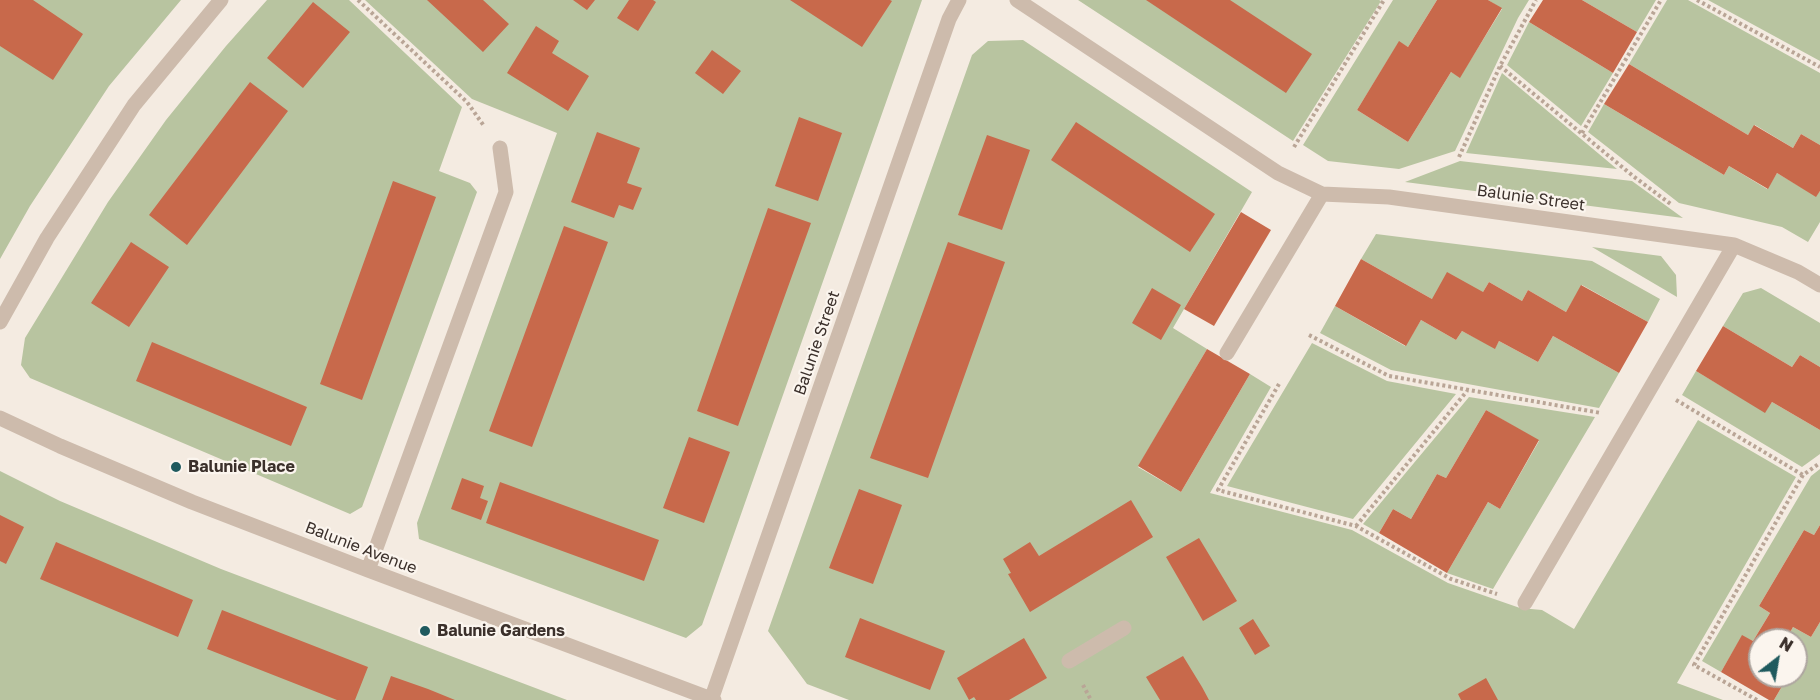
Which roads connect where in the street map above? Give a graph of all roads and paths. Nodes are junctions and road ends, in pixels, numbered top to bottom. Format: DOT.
graph roads {
  1 [pos="221,0"];
  2 [pos="358,0"];
  3 [pos="959,0"];
  4 [pos="1017,0"];
  5 [pos="1385,0"];
  6 [pos="1536,0"];
  7 [pos="1661,0"];
  8 [pos="1697,0"];
  9 [pos="1500,66"];
  10 [pos="1820,67"];
  11 [pos="1582,134"];
  12 [pos="500,148"];
  13 [pos="1459,157"];
  14 [pos="1278,173"];
  15 [pos="1322,194"];
  16 [pos="1684,237"];
  17 [pos="1734,245"];
  18 [pos="1820,285"];
  19 [pos="0,322"];
  20 [pos="1309,335"];
  21 [pos="1227,353"];
  22 [pos="1279,384"];
  23 [pos="1652,386"];
  24 [pos="1467,391"];
  25 [pos="0,418"];
  26 [pos="1633,418"];
  27 [pos="1820,462"];
  28 [pos="1803,475"];
  29 [pos="1356,526"];
  30 [pos="368,570"];
  31 [pos="1525,603"];
  32 [pos="1124,628"];
  33 [pos="1069,661"];
  34 [pos="712,700"];
  35 [pos="1757,700"];
  1 -- 19 [label="street"];
  2 -- 12 [label="path"];
  3 -- 34 [label="street, Balunie Street"];
  4 -- 14 [label="street, Balunie Street"];
  5 -- 14 [label="path"];
  6 -- 9 [label="path"];
  7 -- 11 [label="path"];
  8 -- 10 [label="path"];
  9 -- 11 [label="path"];
  9 -- 13 [label="path"];
  11 -- 16 [label="path"];
  12 -- 30 [label="street"];
  14 -- 15 [label="street, Balunie Street"];
  15 -- 16 [label="street, Balunie Street"];
  15 -- 21 [label="street"];
  16 -- 17 [label="street, Balunie Street"];
  17 -- 18 [label="street, Balunie Street"];
  17 -- 23 [label="street"];
  20 -- 24 [label="path"];
  22 -- 29 [label="path"];
  23 -- 26 [label="street"];
  23 -- 28 [label="path"];
  24 -- 26 [label="path"];
  24 -- 29 [label="path"];
  25 -- 30 [label="street, Balunie Avenue"];
  26 -- 31 [label="street"];
  27 -- 28 [label="path"];
  28 -- 35 [label="path"];
  29 -- 31 [label="path"];
  30 -- 34 [label="street, Balunie Avenue"];
  32 -- 33 [label="street"];
}
